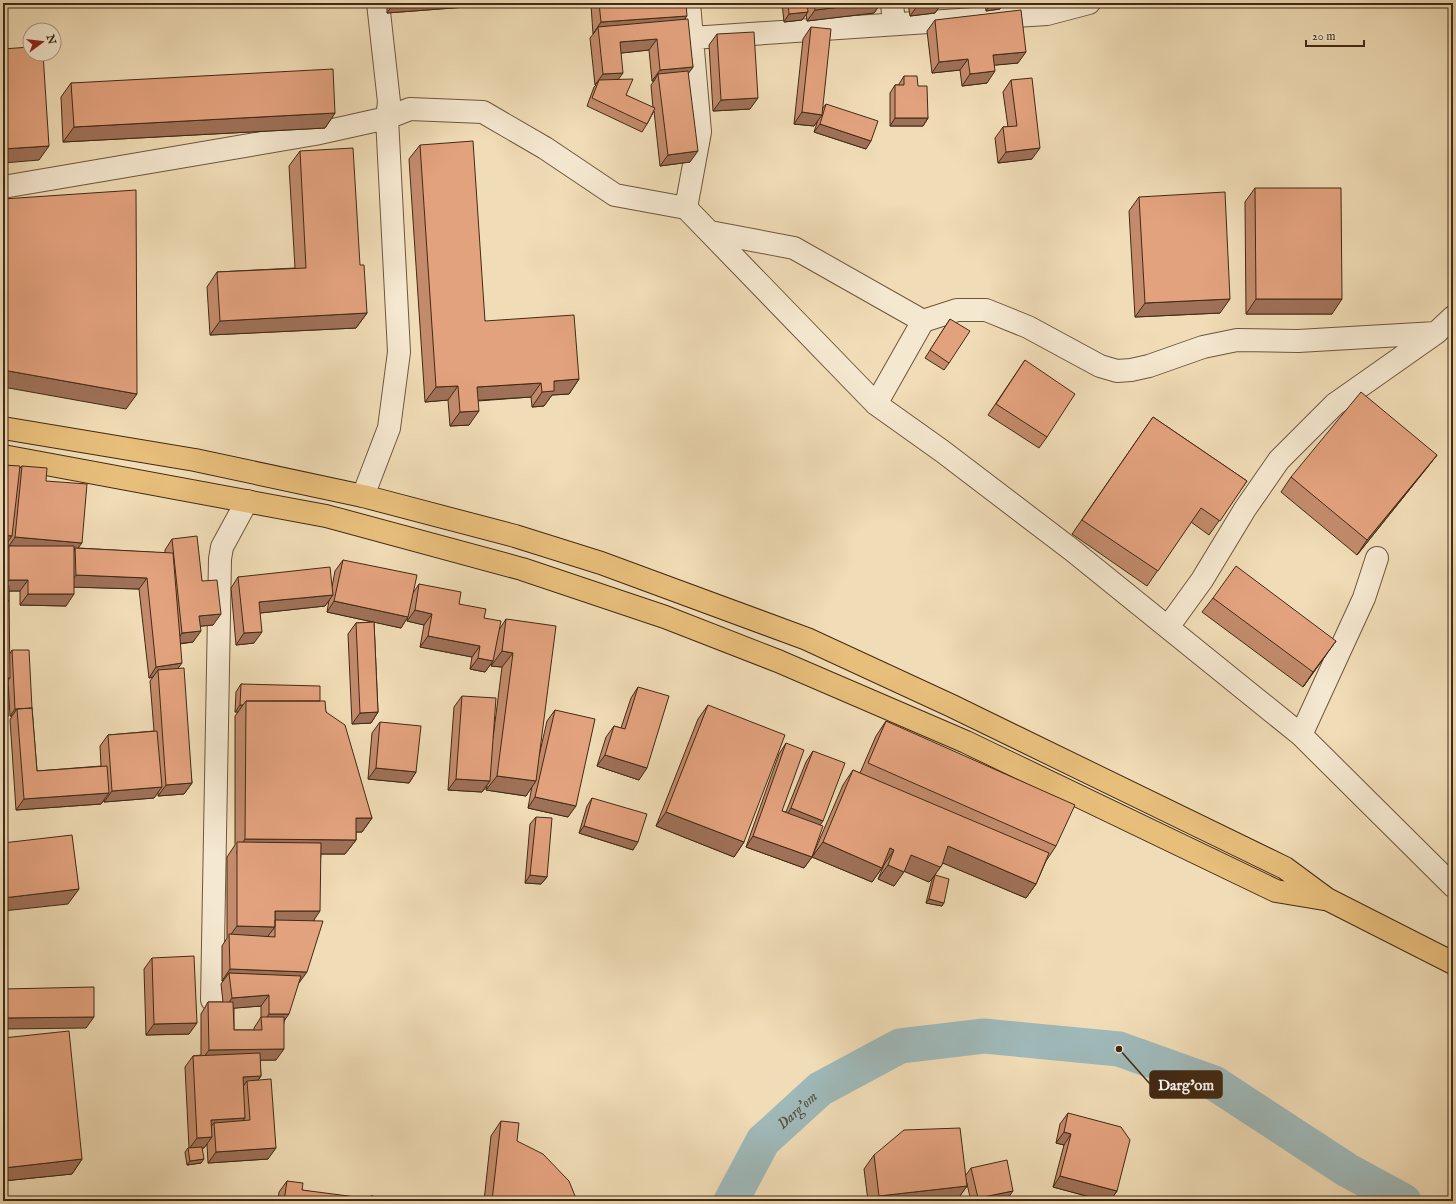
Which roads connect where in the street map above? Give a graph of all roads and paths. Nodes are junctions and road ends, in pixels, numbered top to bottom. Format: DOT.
graph roads {
  1 [pos="378,3"];
  2 [pos="689,3"];
  3 [pos="892,3"];
  4 [pos="1089,3"];
  5 [pos="894,24"];
  6 [pos="692,38"];
  7 [pos="387,118"];
  8 [pos="3,187"];
  9 [pos="686,208"];
  10 [pos="710,232"];
  11 [pos="1453,317"];
  12 [pos="923,321"];
  13 [pos="1436,333"];
  14 [pos="876,404"];
  15 [pos="3,428"];
  16 [pos="3,456"];
  17 [pos="363,496"];
  18 [pos="247,501"];
  19 [pos="1377,558"];
  20 [pos="1168,626"];
  21 [pos="1301,735"];
  22 [pos="1453,886"];
  23 [pos="1327,899"];
  24 [pos="1453,962"];
  25 [pos="212,1000"];
  1 -- 7 [label="street"];
  2 -- 6 [label="street"];
  3 -- 5 [label="street"];
  4 -- 5 [label="street"];
  5 -- 6 [label="street"];
  6 -- 9 [label="street"];
  7 -- 8 [label="street"];
  7 -- 9 [label="street"];
  7 -- 17 [label="street"];
  9 -- 10 [label="street"];
  10 -- 12 [label="street"];
  10 -- 14 [label="street"];
  11 -- 13 [label="street"];
  12 -- 13 [label="street"];
  12 -- 14 [label="street"];
  13 -- 20 [label="street"];
  14 -- 20 [label="street"];
  15 -- 17 [label="main road"];
  16 -- 18 [label="main road"];
  17 -- 23 [label="main road"];
  18 -- 23 [label="main road"];
  18 -- 25 [label="street"];
  19 -- 21 [label="street"];
  20 -- 21 [label="street"];
  21 -- 22 [label="street"];
  23 -- 24 [label="main road"];
}
